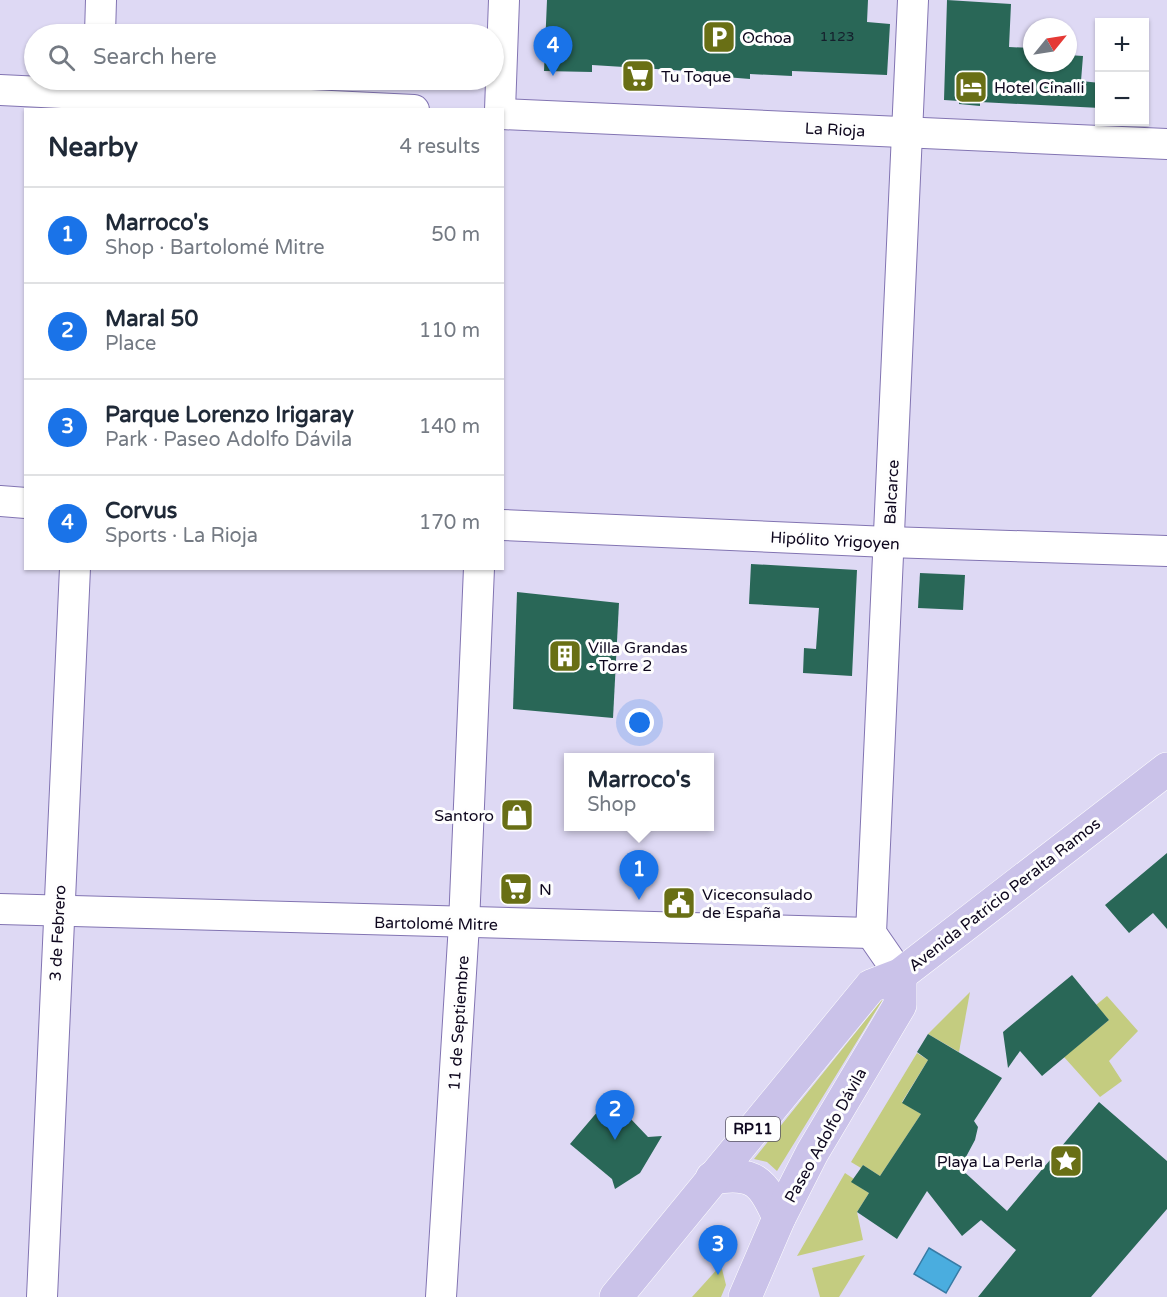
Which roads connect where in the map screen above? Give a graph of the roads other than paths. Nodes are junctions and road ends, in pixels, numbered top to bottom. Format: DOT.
graph roads {
  1 [pos="101,0"];
  2 [pos="504,0"];
  3 [pos="913,0"];
  4 [pos="100,24"];
  5 [pos="503,24"];
  6 [pos="0,90"];
  7 [pos="501,90"];
  8 [pos="97,95"];
  9 [pos="372,108"];
  10 [pos="500,108"];
  11 [pos="504,114"];
  12 [pos="908,132"];
  13 [pos="1167,144"];
  14 [pos="0,501"];
  15 [pos="24,503"];
  16 [pos="504,525"];
  17 [pos="888,542"];
  18 [pos="1167,551"];
  19 [pos="75,570"];
  20 [pos="479,570"];
  21 [pos="1167,769"];
  22 [pos="0,909"];
  23 [pos="57,913"];
  24 [pos="464,924"];
  25 [pos="871,933"];
  26 [pos="900,975"];
  27 [pos="712,1178"];
  28 [pos="779,1218"];
  29 [pos="42,1297"];
  30 [pos="441,1297"];
  31 [pos="616,1297"];
  32 [pos="745,1297"];
  1 -- 4 [label="street"];
  2 -- 5 [label="street"];
  3 -- 12 [label="street, Balcarce"];
  6 -- 8 [label="street"];
  7 -- 10 [label="street"];
  8 -- 9 [label="street"];
  11 -- 12 [label="street, La Rioja"];
  12 -- 13 [label="street, La Rioja"];
  12 -- 17 [label="street, Balcarce"];
  14 -- 15 [label="street"];
  16 -- 17 [label="street, Hipólito Yrigoyen"];
  17 -- 18 [label="street, Hipólito Yrigoyen"];
  17 -- 25 [label="street, Balcarce"];
  19 -- 23 [label="street, 3 de Febrero"];
  20 -- 24 [label="street, 11 de Septiembre"];
  21 -- 26 [label="main road, Avenida Patricio Peralta Ramos / RP11"];
  22 -- 23 [label="street, Bartolomé Mitre"];
  23 -- 24 [label="street, Bartolomé Mitre"];
  23 -- 29 [label="street, 3 de Febrero"];
  24 -- 25 [label="street, Bartolomé Mitre"];
  24 -- 30 [label="street, 11 de Septiembre"];
  25 -- 26 [label="street"];
  26 -- 27 [label="main road, Avenida Patricio Peralta Ramos / RP11"];
  26 -- 28 [label="main road, Paseo Adolfo Dávila"];
  27 -- 28 [label="main road"];
  27 -- 31 [label="main road, Avenida Patricio Peralta Ramos / RP11"];
  28 -- 32 [label="main road, Paseo Adolfo Dávila"];
}
